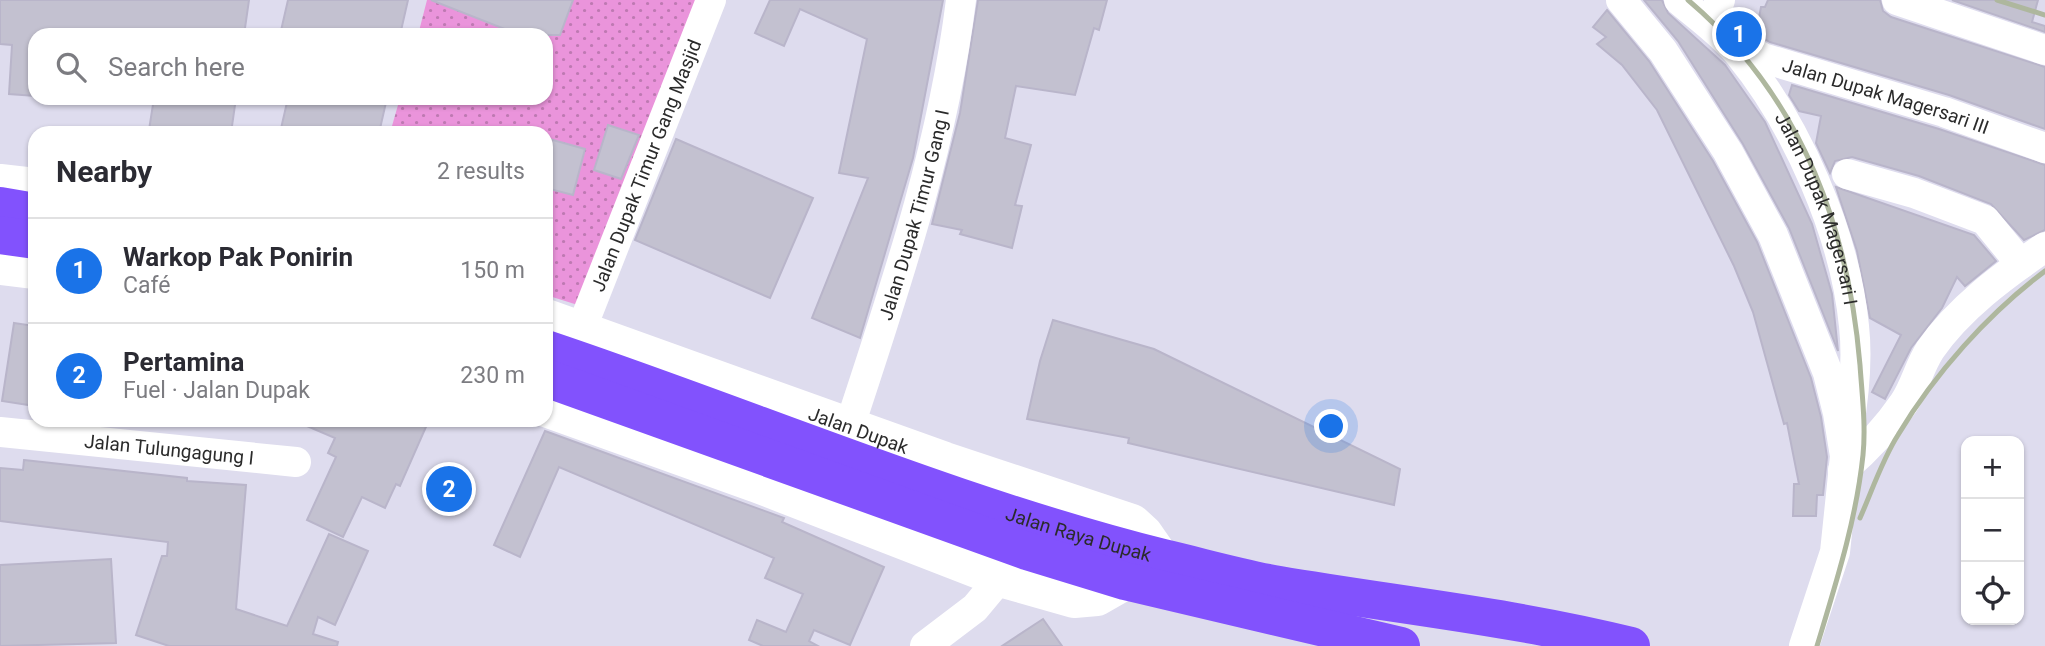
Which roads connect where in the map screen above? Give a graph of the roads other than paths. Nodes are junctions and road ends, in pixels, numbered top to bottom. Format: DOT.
graph roads {
  1 [pos="711,0"];
  2 [pos="1621,0"];
  3 [pos="1679,0"];
  4 [pos="1720,0"];
  5 [pos="1897,0"];
  6 [pos="959,1"];
  7 [pos="2045,50"];
  8 [pos="2045,148"];
  9 [pos="1847,174"];
  10 [pos="0,183"];
  11 [pos="28,186"];
  12 [pos="0,206"];
  13 [pos="28,211"];
  14 [pos="28,246"];
  15 [pos="2045,247"];
  16 [pos="7,262"];
  17 [pos="2033,264"];
  18 [pos="564,324"];
  19 [pos="553,352"];
  20 [pos="553,381"];
  21 [pos="553,410"];
  22 [pos="850,425"];
  23 [pos="0,432"];
  24 [pos="692,446"];
  25 [pos="296,462"];
  26 [pos="1844,463"];
  27 [pos="1160,557"];
  28 [pos="1000,578"];
  29 [pos="1125,581"];
  30 [pos="1586,641"];
  31 [pos="925,646"];
  32 [pos="1401,646"];
  33 [pos="1631,646"];
  34 [pos="1804,646"];
  1 -- 18 [label="street, Jalan Dupak Timur Gang Masjid"];
  2 -- 26 [label="street"];
  3 -- 26 [label="street, Jalan Dupak Magersari I"];
  4 -- 8 [label="street, Jalan Dupak Magersari III"];
  5 -- 7 [label="street"];
  6 -- 22 [label="street, Jalan Dupak Timur Gang I"];
  9 -- 17 [label="street"];
  10 -- 11 [label="main road"];
  12 -- 13 [label="main road"];
  14 -- 16 [label="main road"];
  15 -- 17 [label="street"];
  17 -- 26 [label="street"];
  18 -- 22 [label="main road, Jalan Dupak"];
  19 -- 27 [label="main road, Jalan Raya Dupak"];
  20 -- 24 [label="main road, Jalan Raya Dupak"];
  21 -- 24 [label="main road"];
  22 -- 27 [label="main road, Jalan Dupak"];
  23 -- 25 [label="street, Jalan Tulungagung I"];
  24 -- 28 [label="main road"];
  24 -- 29 [label="main road, Jalan Raya Dupak"];
  26 -- 34 [label="street"];
  27 -- 30 [label="main road, Jalan Raya Dupak"];
  28 -- 29 [label="main road"];
  28 -- 31 [label="street"];
  29 -- 32 [label="main road, Jalan Raya Dupak"];
  30 -- 33 [label="main road, Jalan Raya Dupak"];
}
